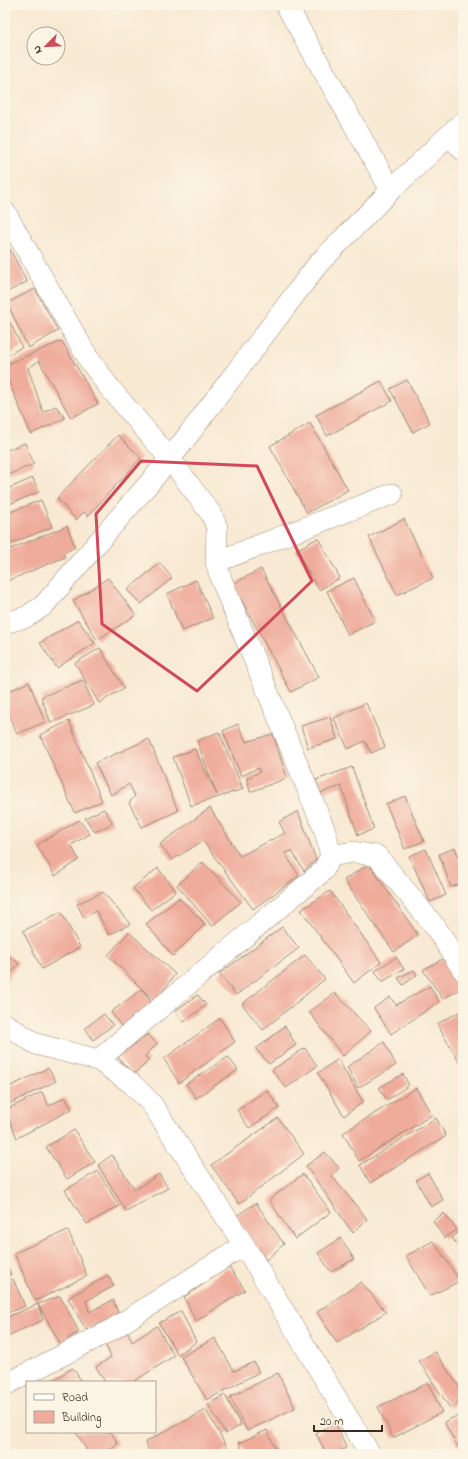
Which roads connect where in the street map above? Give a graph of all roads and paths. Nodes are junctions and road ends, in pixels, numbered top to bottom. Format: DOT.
graph roads {
  1 [pos="286,5"];
  2 [pos="459,136"];
  3 [pos="392,190"];
  4 [pos="5,212"];
  5 [pos="170,459"];
  6 [pos="392,494"];
  7 [pos="216,562"];
  8 [pos="5,623"];
  9 [pos="331,856"];
  10 [pos="463,970"];
  11 [pos="5,1024"];
  12 [pos="98,1060"];
  13 [pos="244,1245"];
  14 [pos="5,1385"];
  15 [pos="370,1454"];
  1 -- 3 [label="street"];
  2 -- 3 [label="street"];
  3 -- 5 [label="street"];
  4 -- 5 [label="street"];
  5 -- 7 [label="street"];
  5 -- 8 [label="street"];
  6 -- 7 [label="street"];
  7 -- 9 [label="street"];
  9 -- 10 [label="street"];
  9 -- 12 [label="street"];
  11 -- 12 [label="street"];
  12 -- 13 [label="street"];
  13 -- 14 [label="street"];
  13 -- 15 [label="street"];
}
